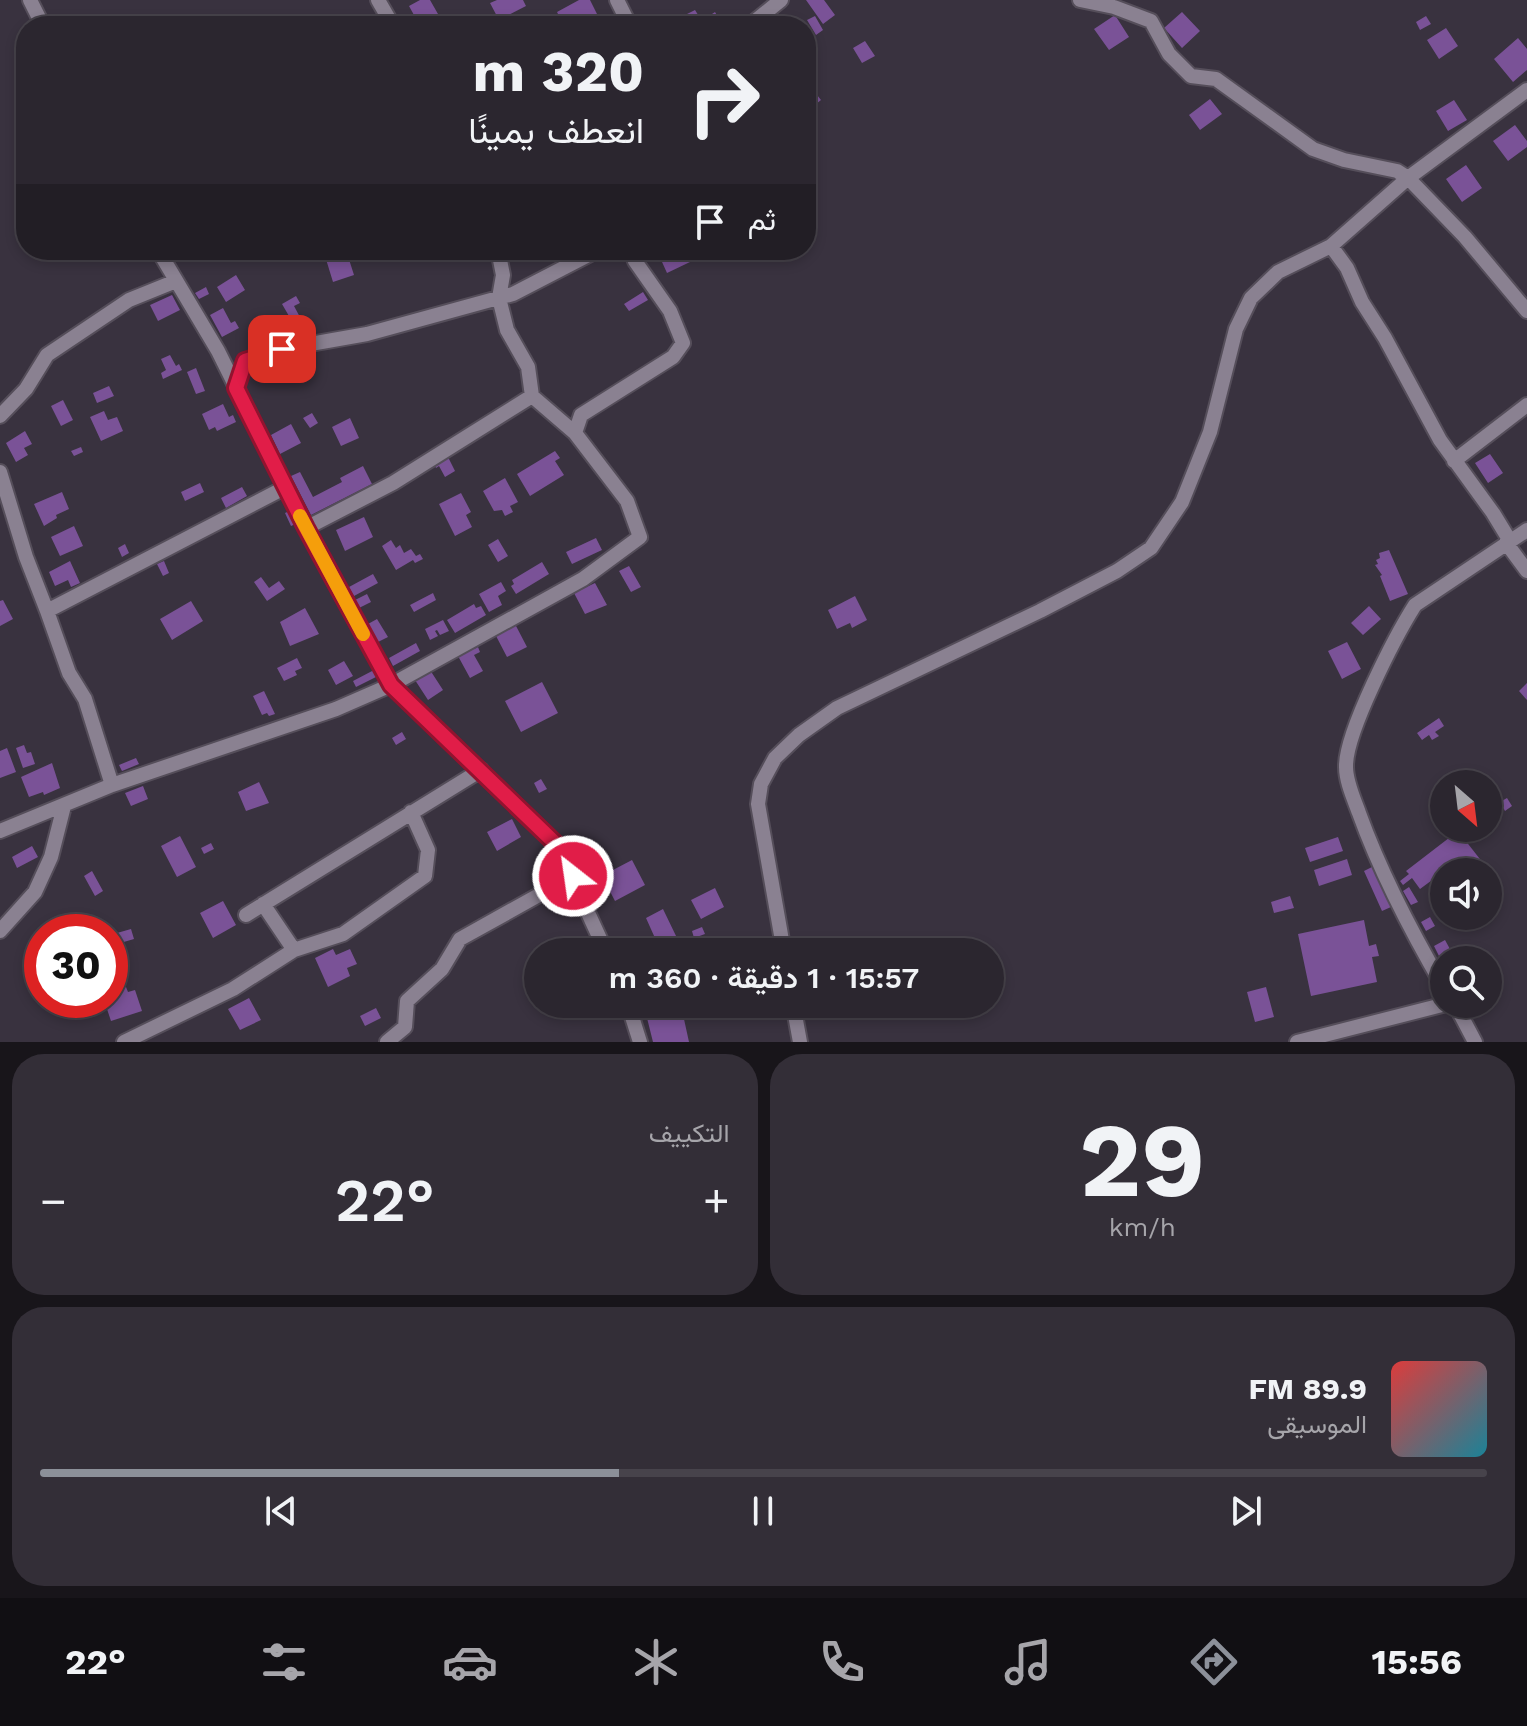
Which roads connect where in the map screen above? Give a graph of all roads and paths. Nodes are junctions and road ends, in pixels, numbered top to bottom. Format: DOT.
graph roads {
  1 [pos="781,0"];
  2 [pos="1080,0"];
  3 [pos="761,16"];
  4 [pos="1527,90"];
  5 [pos="1408,178"];
  6 [pos="1331,246"];
  7 [pos="164,260"];
  8 [pos="500,260"];
  9 [pos="579,260"];
  10 [pos="635,260"];
  11 [pos="176,281"];
  12 [pos="499,298"];
  13 [pos="1526,307"];
  14 [pos="218,351"];
  15 [pos="245,361"];
  16 [pos="236,388"];
  17 [pos="532,396"];
  18 [pos="1527,405"];
  19 [pos="0,416"];
  20 [pos="575,433"];
  21 [pos="1454,461"];
  22 [pos="0,472"];
  23 [pos="286,487"];
  24 [pos="306,528"];
  25 [pos="1527,530"];
  26 [pos="1507,544"];
  27 [pos="1527,571"];
  28 [pos="47,611"];
  29 [pos="391,685"];
  30 [pos="481,770"];
  31 [pos="112,785"];
  32 [pos="64,806"];
  33 [pos="411,812"];
  34 [pos="0,831"];
  35 [pos="573,876"];
  36 [pos="263,904"];
  37 [pos="246,915"];
  38 [pos="0,931"];
  39 [pos="600,938"];
  40 [pos="782,938"];
  41 [pos="294,950"];
  42 [pos="1430,962"];
  43 [pos="1430,1008"];
  44 [pos="632,1018"];
  45 [pos="796,1018"];
  46 [pos="1462,1018"];
  47 [pos="124,1042"];
  48 [pos="387,1042"];
  49 [pos="640,1042"];
  50 [pos="800,1042"];
  51 [pos="1297,1042"];
  52 [pos="1475,1042"];
  1 -- 3 [label="street"];
  2 -- 5 [label="street"];
  4 -- 5 [label="street"];
  5 -- 6 [label="street"];
  5 -- 13 [label="street"];
  6 -- 21 [label="street"];
  6 -- 40 [label="street"];
  7 -- 11 [label="street"];
  8 -- 12 [label="street"];
  9 -- 12 [label="street"];
  10 -- 20 [label="street"];
  11 -- 14 [label="street"];
  11 -- 19 [label="street"];
  12 -- 15 [label="street"];
  12 -- 17 [label="street"];
  14 -- 15 [label="street"];
  14 -- 16 [label="street"];
  15 -- 16 [label="street"];
  16 -- 23 [label="street"];
  17 -- 20 [label="street"];
  17 -- 24 [label="street"];
  18 -- 21 [label="street"];
  20 -- 29 [label="street"];
  21 -- 26 [label="street"];
  22 -- 28 [label="street"];
  23 -- 24 [label="street"];
  23 -- 28 [label="street"];
  24 -- 29 [label="street"];
  25 -- 26 [label="street"];
  26 -- 27 [label="street"];
  26 -- 42 [label="street"];
  28 -- 31 [label="street"];
  29 -- 30 [label="street"];
  29 -- 31 [label="street"];
  30 -- 33 [label="street"];
  30 -- 35 [label="street"];
  31 -- 32 [label="street"];
  32 -- 34 [label="street"];
  32 -- 38 [label="street"];
  33 -- 36 [label="street"];
  33 -- 41 [label="street"];
  35 -- 39 [label="street"];
  35 -- 48 [label="street"];
  36 -- 37 [label="street"];
  36 -- 41 [label="street"];
  41 -- 47 [label="street"];
  43 -- 51 [label="street"];
  44 -- 49 [label="street"];
  45 -- 50 [label="street"];
  46 -- 52 [label="street"];
}
